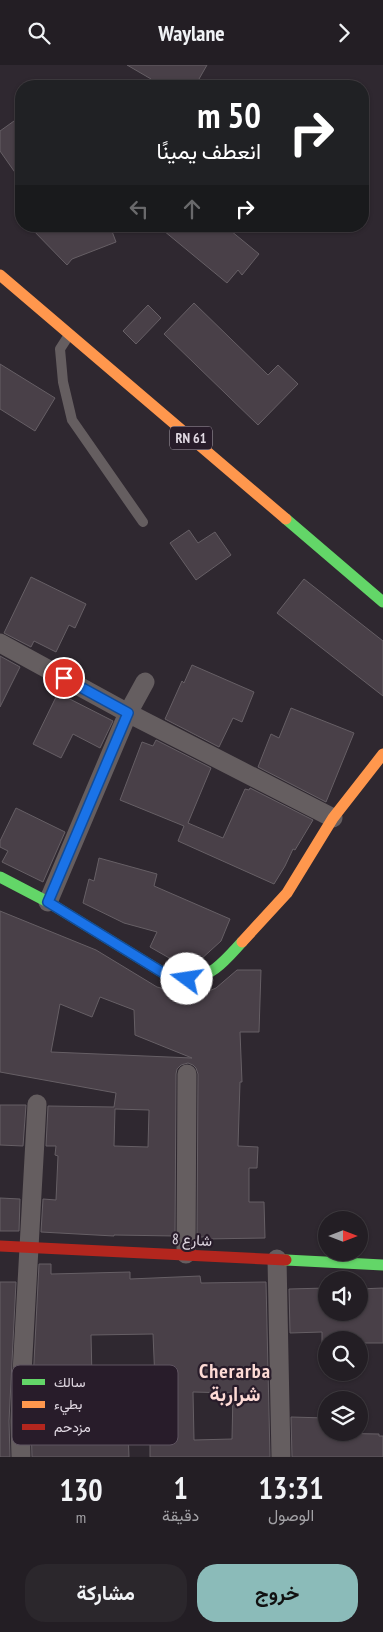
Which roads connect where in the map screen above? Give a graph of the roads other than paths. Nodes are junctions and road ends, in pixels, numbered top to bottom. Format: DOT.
graph roads {
  1 [pos="0,275"];
  2 [pos="70,334"];
  3 [pos="144,522"];
  4 [pos="383,602"];
  5 [pos="0,643"];
  6 [pos="144,682"];
  7 [pos="128,713"];
  8 [pos="383,754"];
  9 [pos="334,818"];
  10 [pos="0,877"];
  11 [pos="48,902"];
  12 [pos="187,1074"];
  13 [pos="37,1104"];
  14 [pos="0,1246"];
  15 [pos="29,1246"];
  16 [pos="186,1254"];
  17 [pos="277,1259"];
  18 [pos="383,1265"];
  19 [pos="23,1365"];
  20 [pos="282,1457"];
  1 -- 2 [label="street, RN 61"];
  2 -- 3 [label="lane"];
  2 -- 4 [label="street, RN 61"];
  5 -- 7 [label="street"];
  6 -- 7 [label="street"];
  7 -- 9 [label="street"];
  7 -- 11 [label="street"];
  8 -- 9 [label="street"];
  9 -- 11 [label="street"];
  10 -- 11 [label="street"];
  12 -- 16 [label="street"];
  13 -- 15 [label="street"];
  14 -- 15 [label="street, شارع 8"];
  15 -- 16 [label="street, شارع 8"];
  15 -- 19 [label="street"];
  16 -- 17 [label="street, شارع 8"];
  17 -- 18 [label="street, شارع 8"];
  17 -- 20 [label="street"];
}
